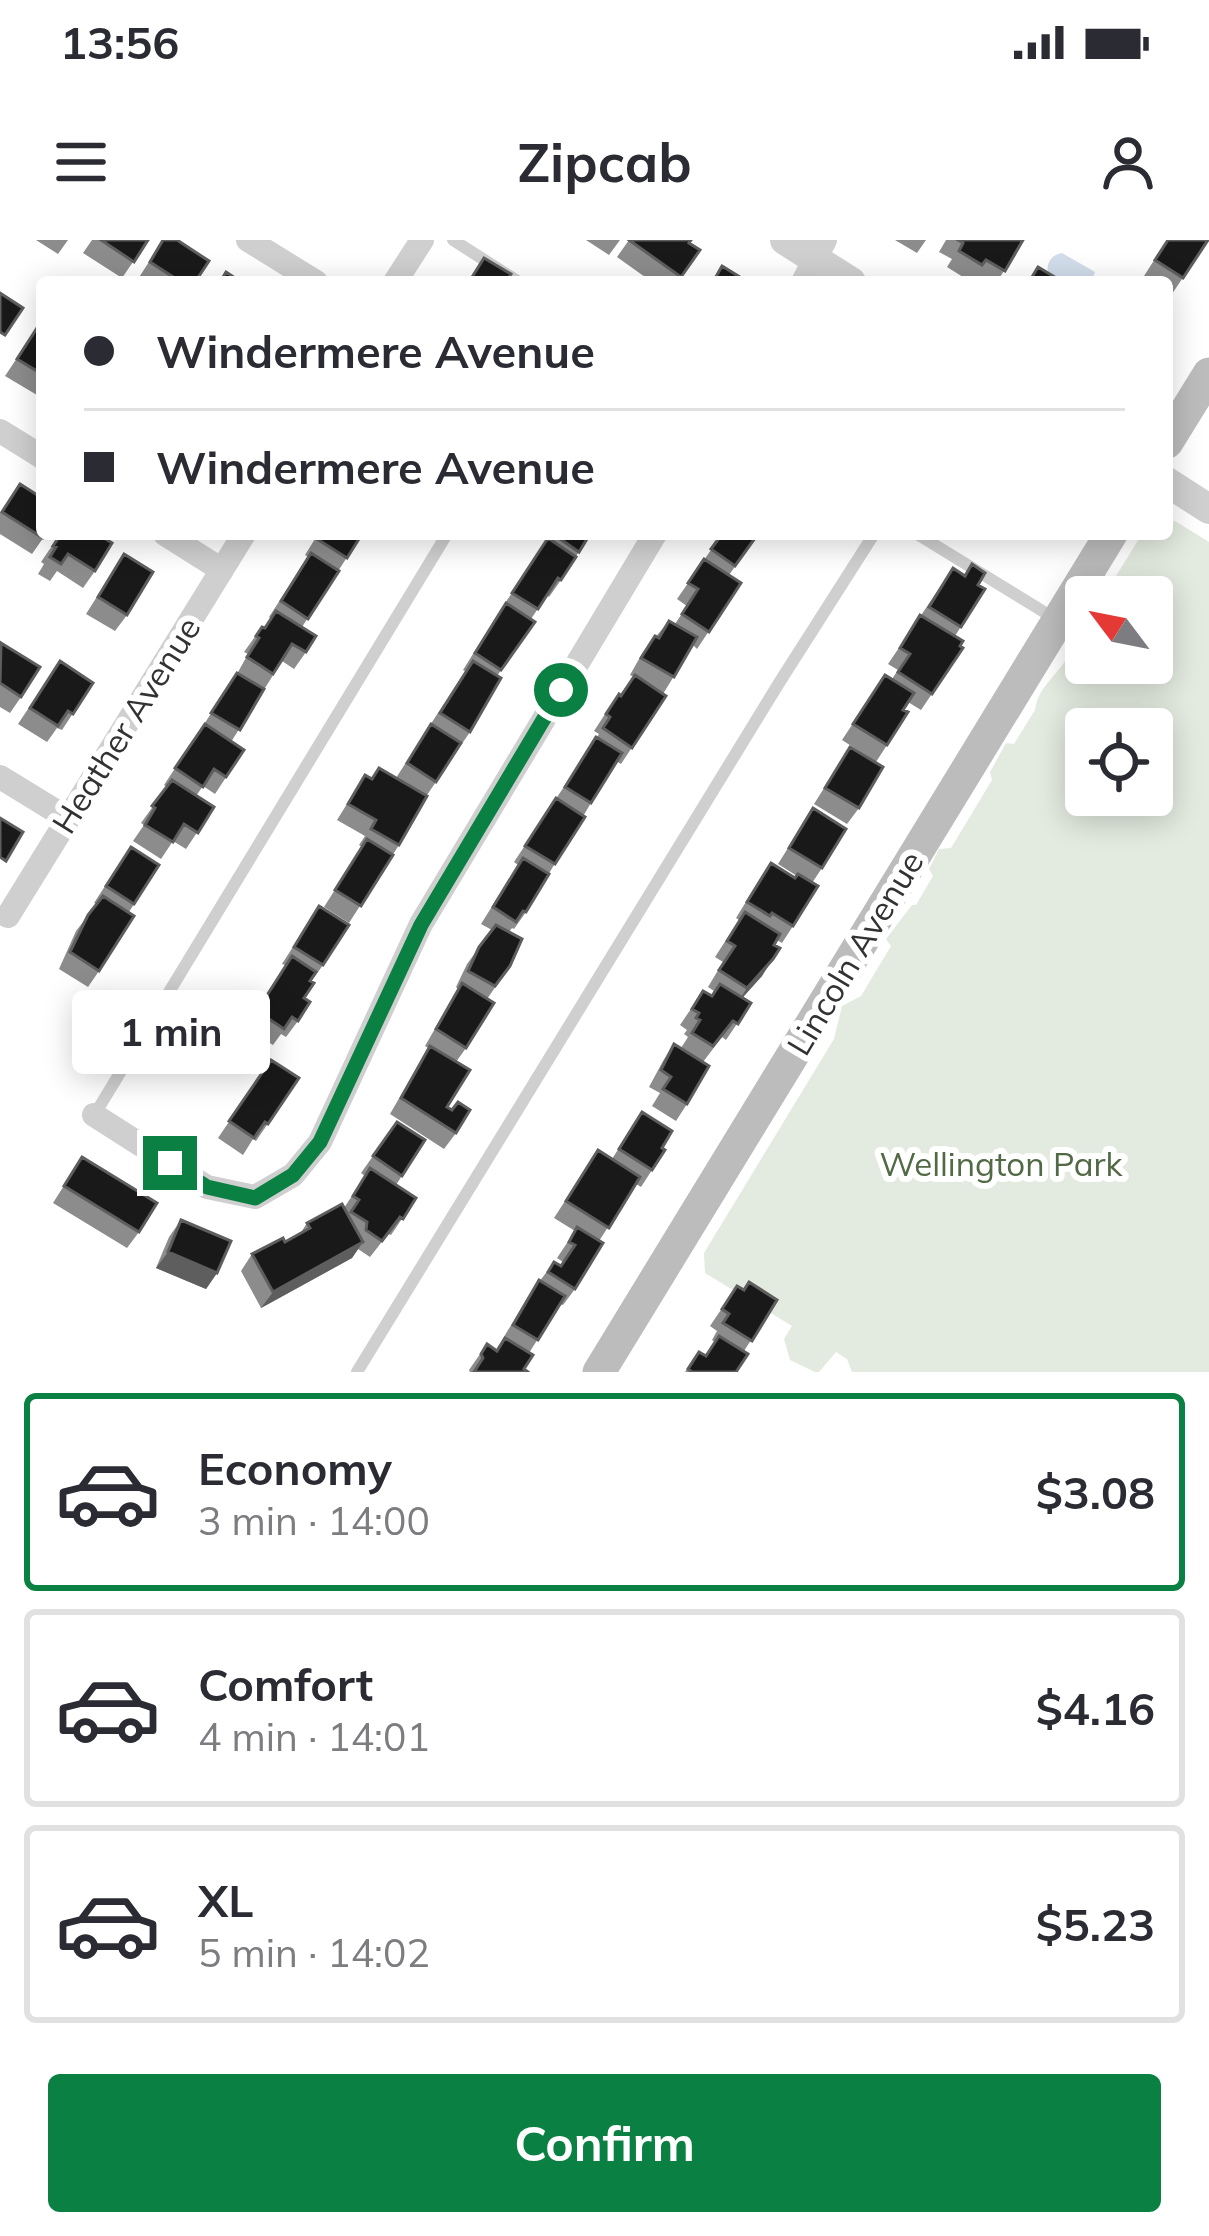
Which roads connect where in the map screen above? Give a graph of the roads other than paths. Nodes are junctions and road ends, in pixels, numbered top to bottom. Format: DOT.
graph roads {
  1 [pos="248,240"];
  2 [pos="422,240"];
  3 [pos="453,240"];
  4 [pos="785,240"];
  5 [pos="814,260"];
  6 [pos="306,276"];
  7 [pos="399,276"];
  8 [pos="510,276"];
  9 [pos="841,276"];
  10 [pos="1209,374"];
  11 [pos="0,431"];
  12 [pos="1173,432"];
  13 [pos="36,453"];
  14 [pos="1173,486"];
  15 [pos="1209,509"];
  16 [pos="175,540"];
  17 [pos="240,540"];
  18 [pos="444,540"];
  19 [pos="651,540"];
  20 [pos="870,540"];
  21 [pos="927,540"];
  22 [pos="1107,540"];
  23 [pos="223,570"];
  24 [pos="1058,621"];
  25 [pos="0,777"];
  26 [pos="67,818"];
  27 [pos="8,916"];
  28 [pos="94,1115"];
  29 [pos="357,1372"];
  30 [pos="598,1372"];
  1 -- 6 [label="street"];
  2 -- 7 [label="street"];
  3 -- 8 [label="lane"];
  4 -- 5 [label="street"];
  5 -- 9 [label="street"];
  10 -- 12 [label="main road"];
  11 -- 13 [label="street"];
  14 -- 15 [label="street"];
  16 -- 23 [label="street"];
  17 -- 23 [label="street, Heather Avenue"];
  18 -- 28 [label="lane"];
  19 -- 28 [label="street"];
  20 -- 29 [label="lane"];
  21 -- 24 [label="lane"];
  22 -- 24 [label="main road, Lincoln Avenue"];
  23 -- 26 [label="street, Heather Avenue"];
  24 -- 30 [label="main road, Lincoln Avenue"];
  25 -- 26 [label="street"];
  26 -- 27 [label="street, Heather Avenue"];
}
